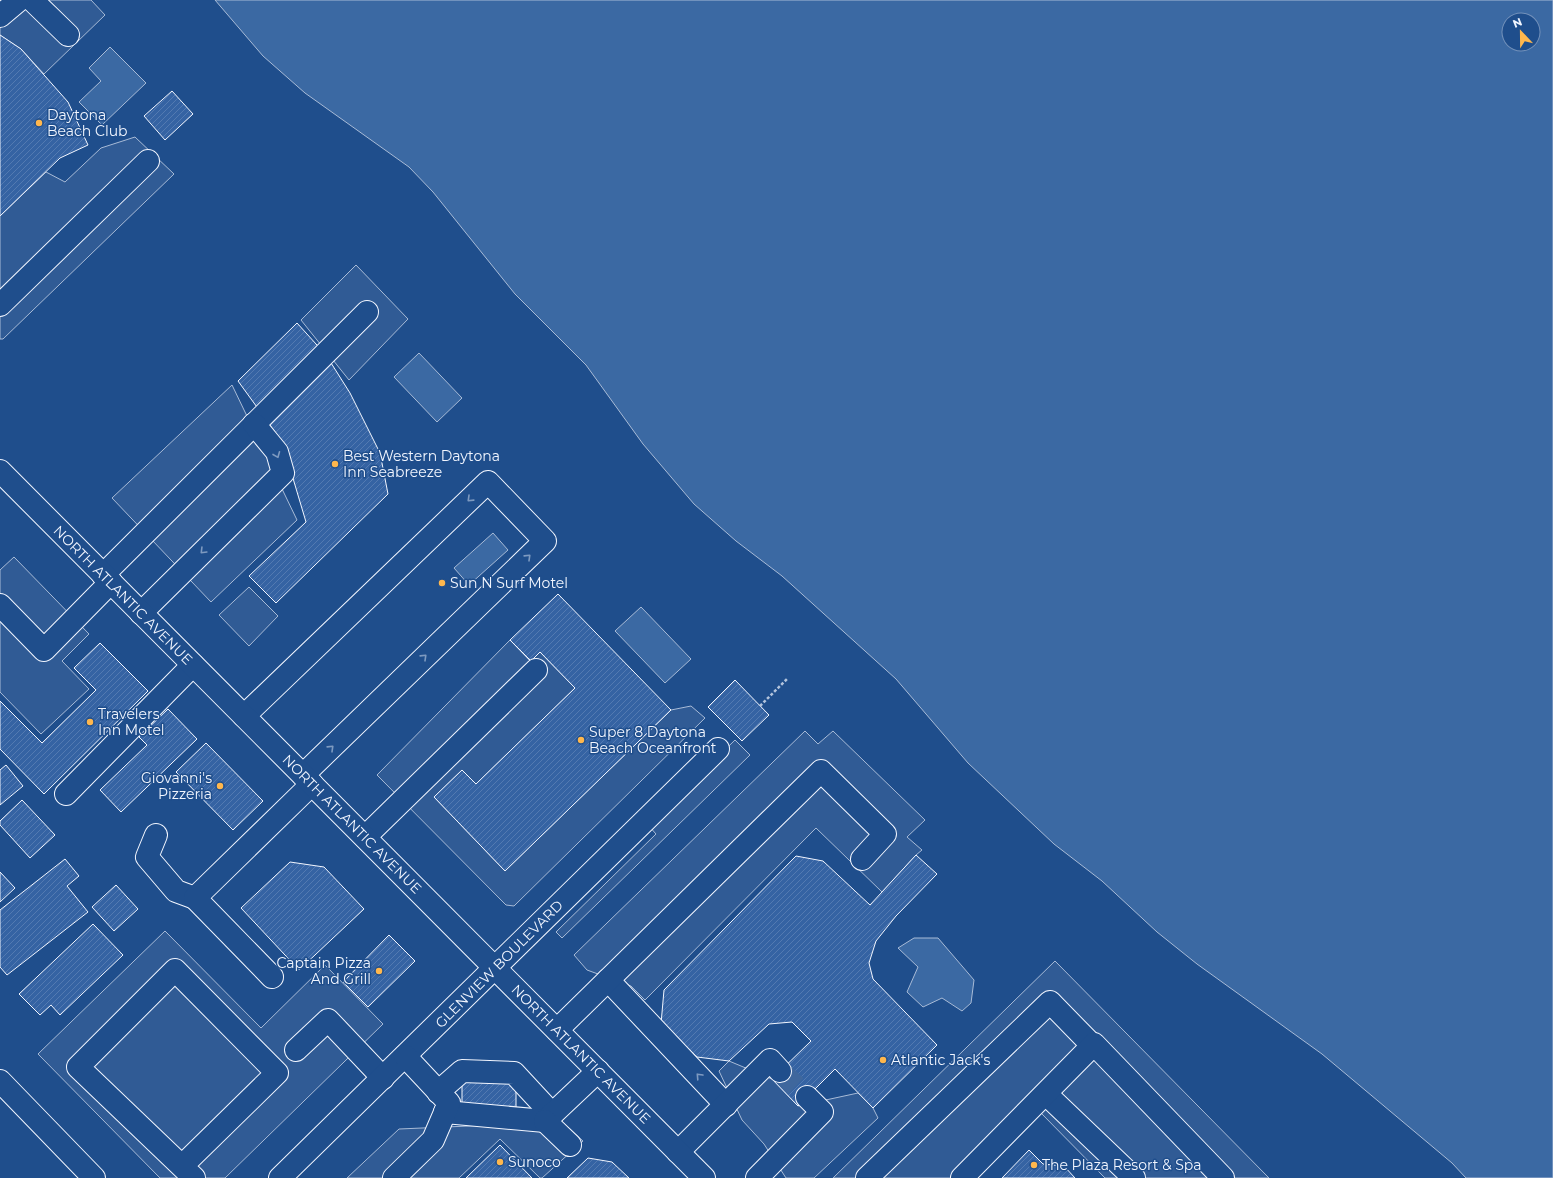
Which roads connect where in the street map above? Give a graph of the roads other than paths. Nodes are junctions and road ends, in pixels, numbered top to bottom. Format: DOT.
graph roads {
  1 [pos="19,0"];
  2 [pos="32,0"];
  3 [pos="0,16"];
  4 [pos="68,35"];
  5 [pos="148,161"];
  6 [pos="0,305"];
  7 [pos="367,312"];
  8 [pos="254,424"];
  9 [pos="0,471"];
  10 [pos="107,578"];
  11 [pos="0,604"];
  12 [pos="141,613"];
  13 [pos="193,665"];
  14 [pos="536,670"];
  15 [pos="244,716"];
  16 [pos="718,748"];
  17 [pos="307,780"];
  18 [pos="66,794"];
  19 [pos="156,834"];
  20 [pos="364,837"];
  21 [pos="862,859"];
  22 [pos="195,898"];
  23 [pos="495,967"];
  24 [pos="272,977"];
  25 [pos="608,980"];
  26 [pos="557,1030"];
  27 [pos="1093,1046"];
  28 [pos="296,1050"];
  29 [pos="405,1056"];
  30 [pos="598,1071"];
  31 [pos="780,1071"];
  32 [pos="383,1078"];
  33 [pos="0,1081"];
  34 [pos="438,1092"];
  35 [pos="1046,1094"];
  36 [pos="807,1097"];
  37 [pos="726,1105"];
  38 [pos="445,1112"];
  39 [pos="549,1117"];
  40 [pos="570,1145"];
  41 [pos="678,1152"];
  42 [pos="188,1172"];
  43 [pos="94,1178"];
  44 [pos="280,1178"];
  45 [pos="394,1178"];
  46 [pos="704,1178"];
  47 [pos="757,1178"];
  48 [pos="867,1178"];
  49 [pos="962,1178"];
  50 [pos="1134,1178"];
  51 [pos="1223,1178"];
  1 -- 3 [label="street"];
  2 -- 4 [label="street"];
  5 -- 6 [label="street"];
  7 -- 8 [label="street"];
  8 -- 10 [label="street"];
  8 -- 12 [label="street, one-way"];
  9 -- 10 [label="street, NORTH ATLANTIC AVENUE"];
  10 -- 11 [label="street"];
  10 -- 12 [label="street, NORTH ATLANTIC AVENUE"];
  12 -- 13 [label="street, NORTH ATLANTIC AVENUE"];
  13 -- 15 [label="street, NORTH ATLANTIC AVENUE"];
  13 -- 18 [label="street"];
  14 -- 20 [label="street"];
  15 -- 17 [label="street, NORTH ATLANTIC AVENUE"];
  17 -- 15 [label="street, one-way"];
  16 -- 23 [label="street, GLENVIEW BOULEVARD"];
  17 -- 20 [label="street, NORTH ATLANTIC AVENUE"];
  17 -- 22 [label="street"];
  19 -- 22 [label="street"];
  20 -- 23 [label="street, NORTH ATLANTIC AVENUE"];
  21 -- 25 [label="street"];
  22 -- 24 [label="street"];
  23 -- 26 [label="street, NORTH ATLANTIC AVENUE"];
  23 -- 29 [label="street, GLENVIEW BOULEVARD"];
  25 -- 26 [label="street"];
  37 -- 25 [label="street, one-way"];
  26 -- 30 [label="street, NORTH ATLANTIC AVENUE"];
  27 -- 35 [label="street"];
  27 -- 48 [label="street"];
  27 -- 51 [label="street"];
  28 -- 32 [label="street"];
  29 -- 32 [label="street, GLENVIEW BOULEVARD"];
  29 -- 34 [label="street"];
  30 -- 39 [label="street"];
  30 -- 41 [label="street, NORTH ATLANTIC AVENUE"];
  31 -- 37 [label="street"];
  32 -- 44 [label="street, GLENVIEW BOULEVARD"];
  33 -- 43 [label="street"];
  34 -- 38 [label="street"];
  34 -- 39 [label="street"];
  35 -- 49 [label="street"];
  35 -- 50 [label="street"];
  36 -- 47 [label="street"];
  37 -- 41 [label="street"];
  38 -- 39 [label="street"];
  38 -- 45 [label="street"];
  39 -- 40 [label="street"];
  41 -- 46 [label="street, NORTH ATLANTIC AVENUE"];
  42 -- 42 [label="street"];
}
